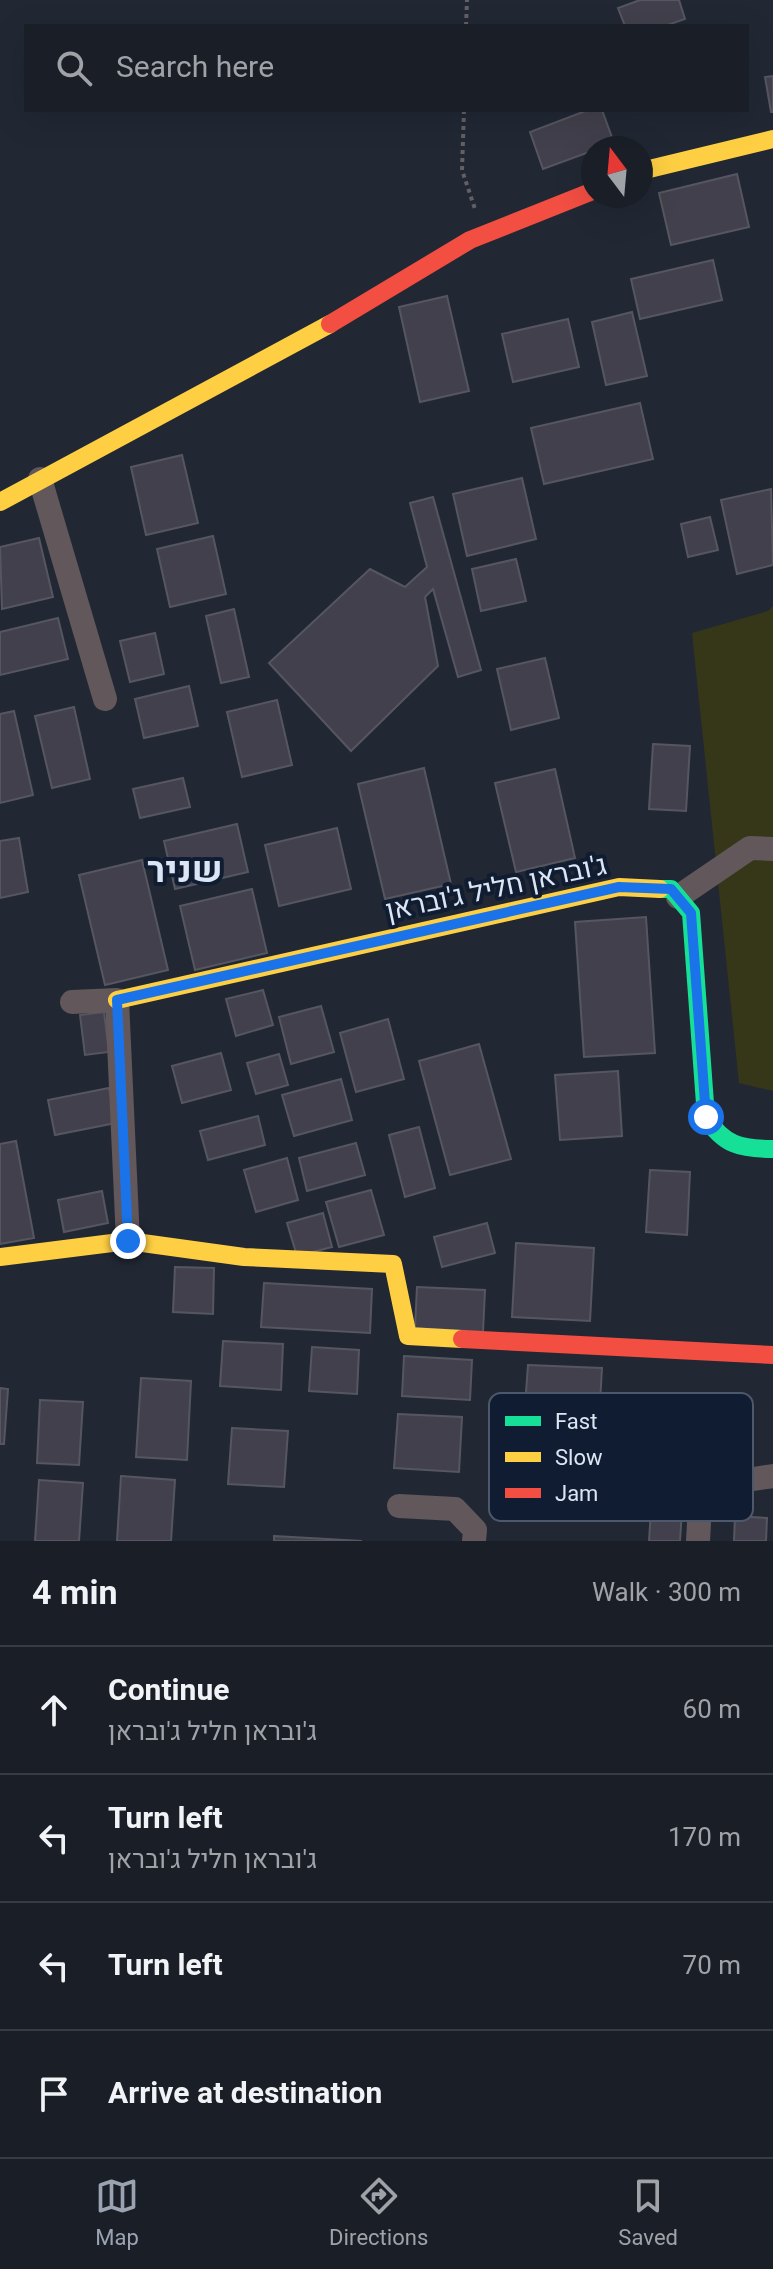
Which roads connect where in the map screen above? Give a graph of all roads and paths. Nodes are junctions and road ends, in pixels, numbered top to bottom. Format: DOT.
graph roads {
  1 [pos="467,0"];
  2 [pos="466,24"];
  3 [pos="464,112"];
  4 [pos="773,139"];
  5 [pos="653,168"];
  6 [pos="581,196"];
  7 [pos="484,234"];
  8 [pos="40,479"];
  9 [pos="0,502"];
  10 [pos="105,699"];
  11 [pos="773,849"];
  12 [pos="678,897"];
  13 [pos="117,1000"];
  14 [pos="72,1002"];
  15 [pos="773,1149"];
  16 [pos="128,1241"];
  17 [pos="0,1257"];
  18 [pos="773,1355"];
  19 [pos="773,1476"];
  20 [pos="753,1479"];
  21 [pos="399,1506"];
  22 [pos="699,1521"];
  23 [pos="474,1541"];
  24 [pos="698,1541"];
  1 -- 2 [label="path"];
  3 -- 7 [label="path"];
  4 -- 5 [label="street"];
  6 -- 7 [label="street"];
  7 -- 8 [label="street"];
  8 -- 9 [label="street"];
  8 -- 10 [label="street"];
  11 -- 12 [label="street"];
  12 -- 13 [label="street, ג'ובראן חליל ג'ובראן"];
  12 -- 15 [label="street"];
  13 -- 14 [label="street"];
  13 -- 16 [label="street"];
  16 -- 17 [label="street"];
  16 -- 18 [label="street"];
  19 -- 20 [label="street"];
  21 -- 23 [label="street"];
  22 -- 24 [label="street"];
}
